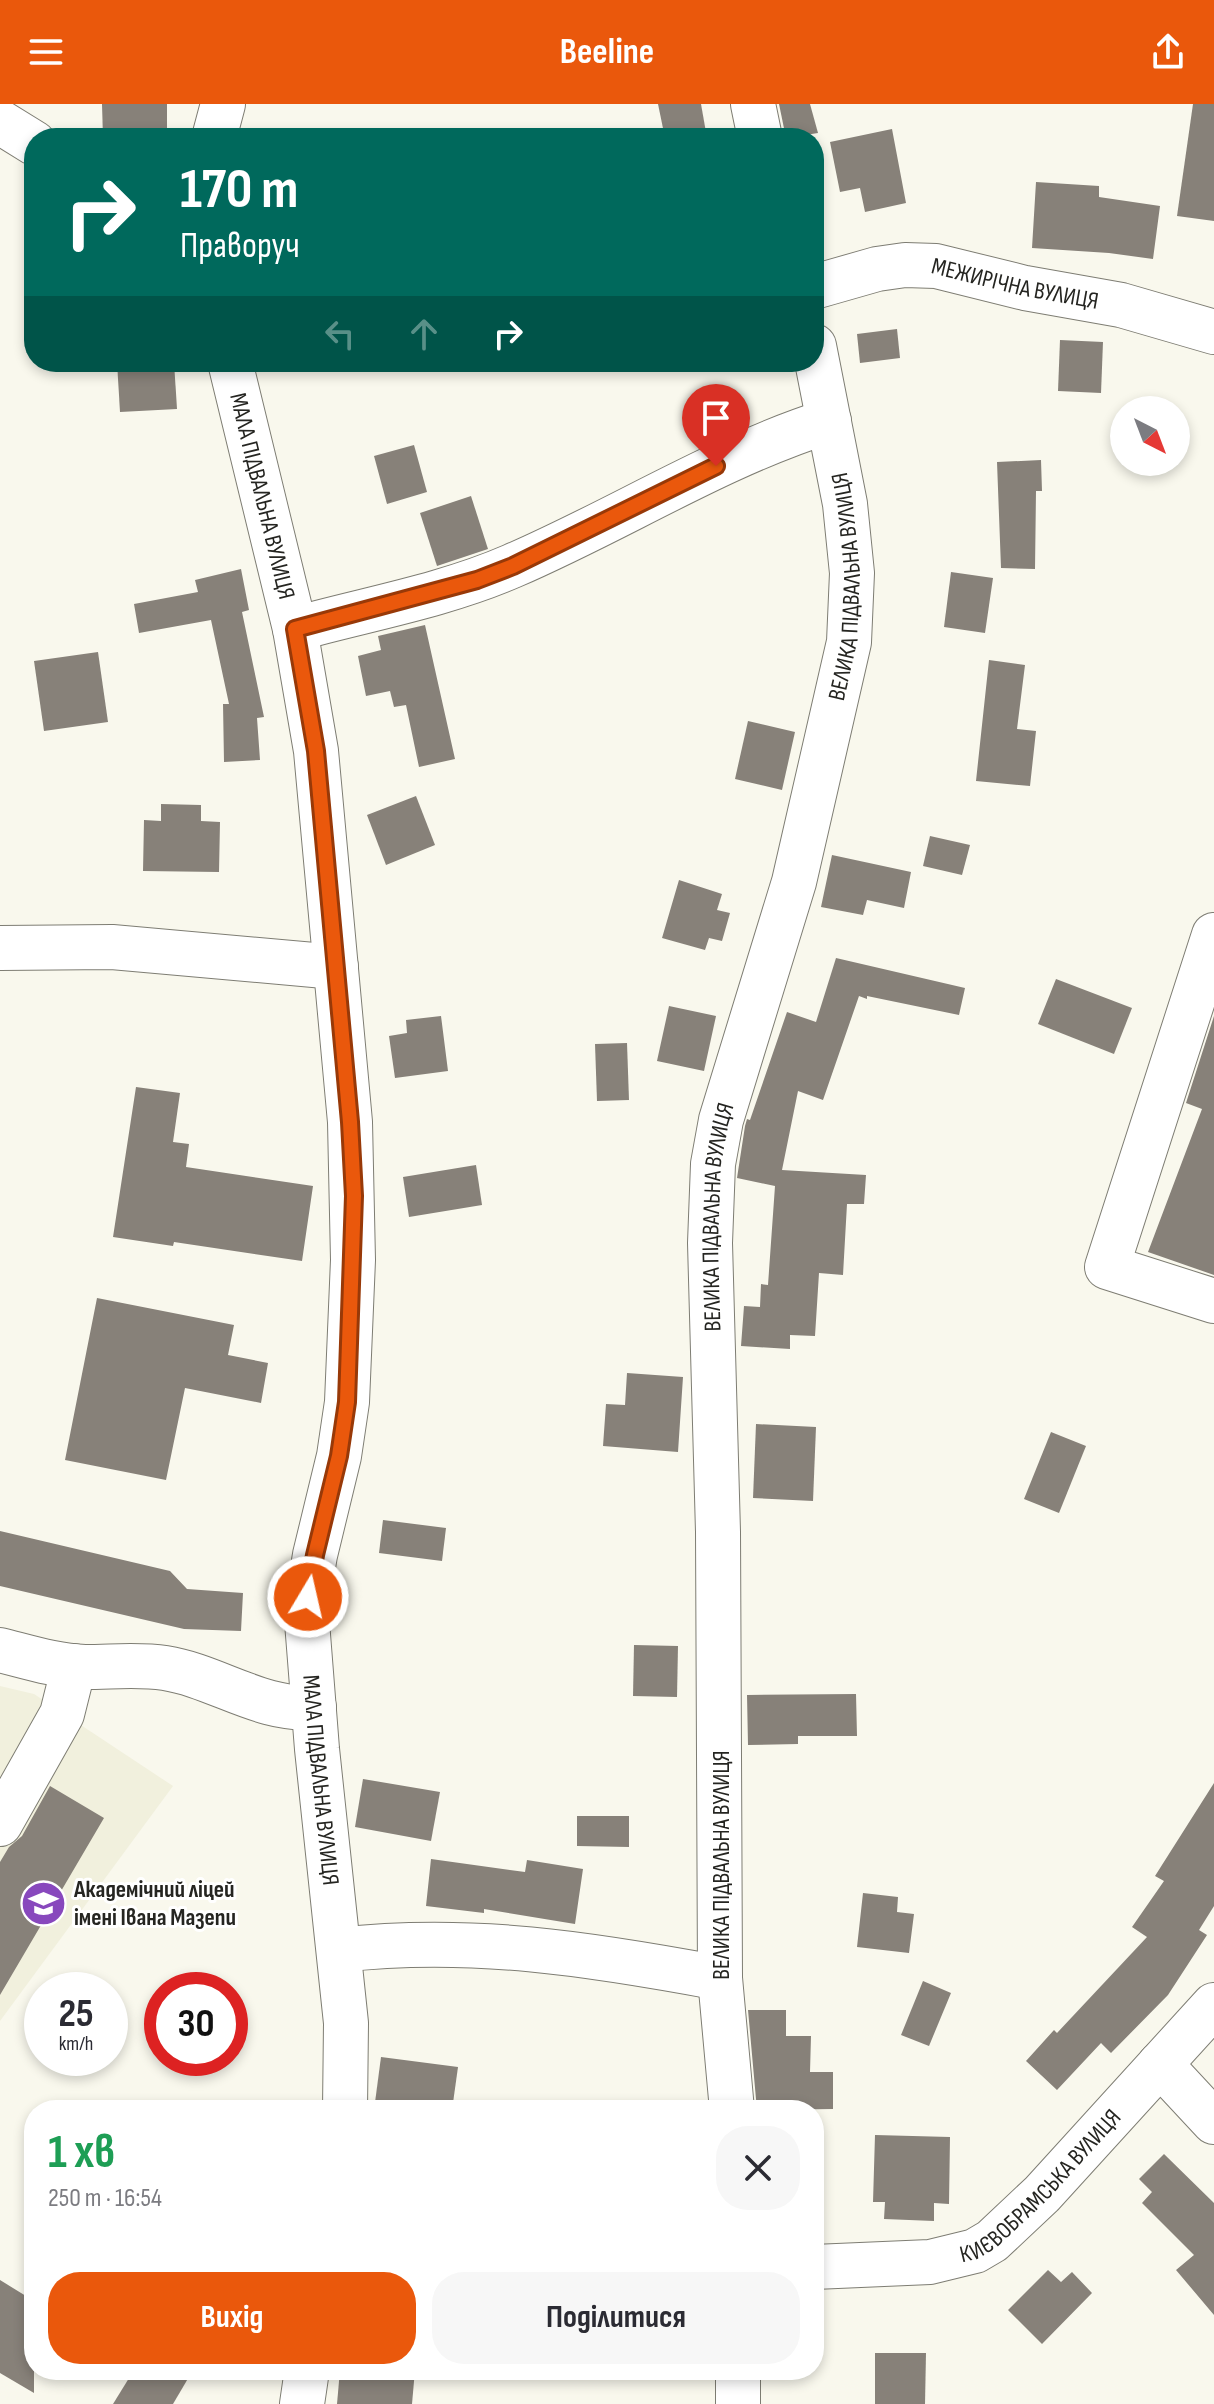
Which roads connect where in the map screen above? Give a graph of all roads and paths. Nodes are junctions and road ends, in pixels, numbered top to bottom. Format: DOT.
graph roads {
  1 [pos="223,104"];
  2 [pos="753,104"];
  3 [pos="0,122"];
  4 [pos="217,128"];
  5 [pos="758,128"];
  6 [pos="24,137"];
  7 [pos="824,284"];
  8 [pos="1214,332"];
  9 [pos="232,372"];
  10 [pos="819,372"];
  11 [pos="829,421"];
  12 [pos="295,629"];
  13 [pos="1214,935"];
  14 [pos="0,948"];
  15 [pos="336,967"];
  16 [pos="1214,1301"];
  17 [pos="0,1650"];
  18 [pos="74,1666"];
  19 [pos="314,1707"];
  20 [pos="0,1824"];
  21 [pos="339,1950"];
  22 [pos="720,1978"];
  23 [pos="1214,2005"];
  24 [pos="1160,2064"];
  25 [pos="345,2100"];
  26 [pos="731,2100"];
  27 [pos="1214,2122"];
  28 [pos="824,2267"];
  29 [pos="306,2380"];
  30 [pos="738,2380"];
  31 [pos="302,2404"];
  32 [pos="738,2404"];
  1 -- 4 [label="street"];
  2 -- 5 [label="street"];
  3 -- 6 [label="street"];
  7 -- 8 [label="street, МЕЖИРІЧНА ВУЛИЦЯ"];
  9 -- 12 [label="street, МАЛА ПІДВАЛЬНА ВУЛИЦЯ"];
  10 -- 11 [label="street, ВЕЛИКА ПІДВАЛЬНА ВУЛИЦЯ"];
  11 -- 12 [label="street"];
  11 -- 22 [label="street, ВЕЛИКА ПІДВАЛЬНА ВУЛИЦЯ"];
  12 -- 15 [label="street, МАЛА ПІДВАЛЬНА ВУЛИЦЯ"];
  13 -- 16 [label="street"];
  14 -- 15 [label="street"];
  15 -- 19 [label="street, МАЛА ПІДВАЛЬНА ВУЛИЦЯ"];
  17 -- 18 [label="street"];
  18 -- 19 [label="street"];
  18 -- 20 [label="street"];
  19 -- 21 [label="street, МАЛА ПІДВАЛЬНА ВУЛИЦЯ"];
  21 -- 22 [label="street"];
  21 -- 25 [label="street, МАЛА ПІДВАЛЬНА ВУЛИЦЯ"];
  22 -- 26 [label="street, ВЕЛИКА ПІДВАЛЬНА ВУЛИЦЯ"];
  23 -- 24 [label="street, КИЄВОБРАМСЬКА ВУЛИЦЯ"];
  24 -- 27 [label="street"];
  24 -- 28 [label="street, КИЄВОБРАМСЬКА ВУЛИЦЯ"];
  29 -- 31 [label="street"];
  30 -- 32 [label="street"];
}
